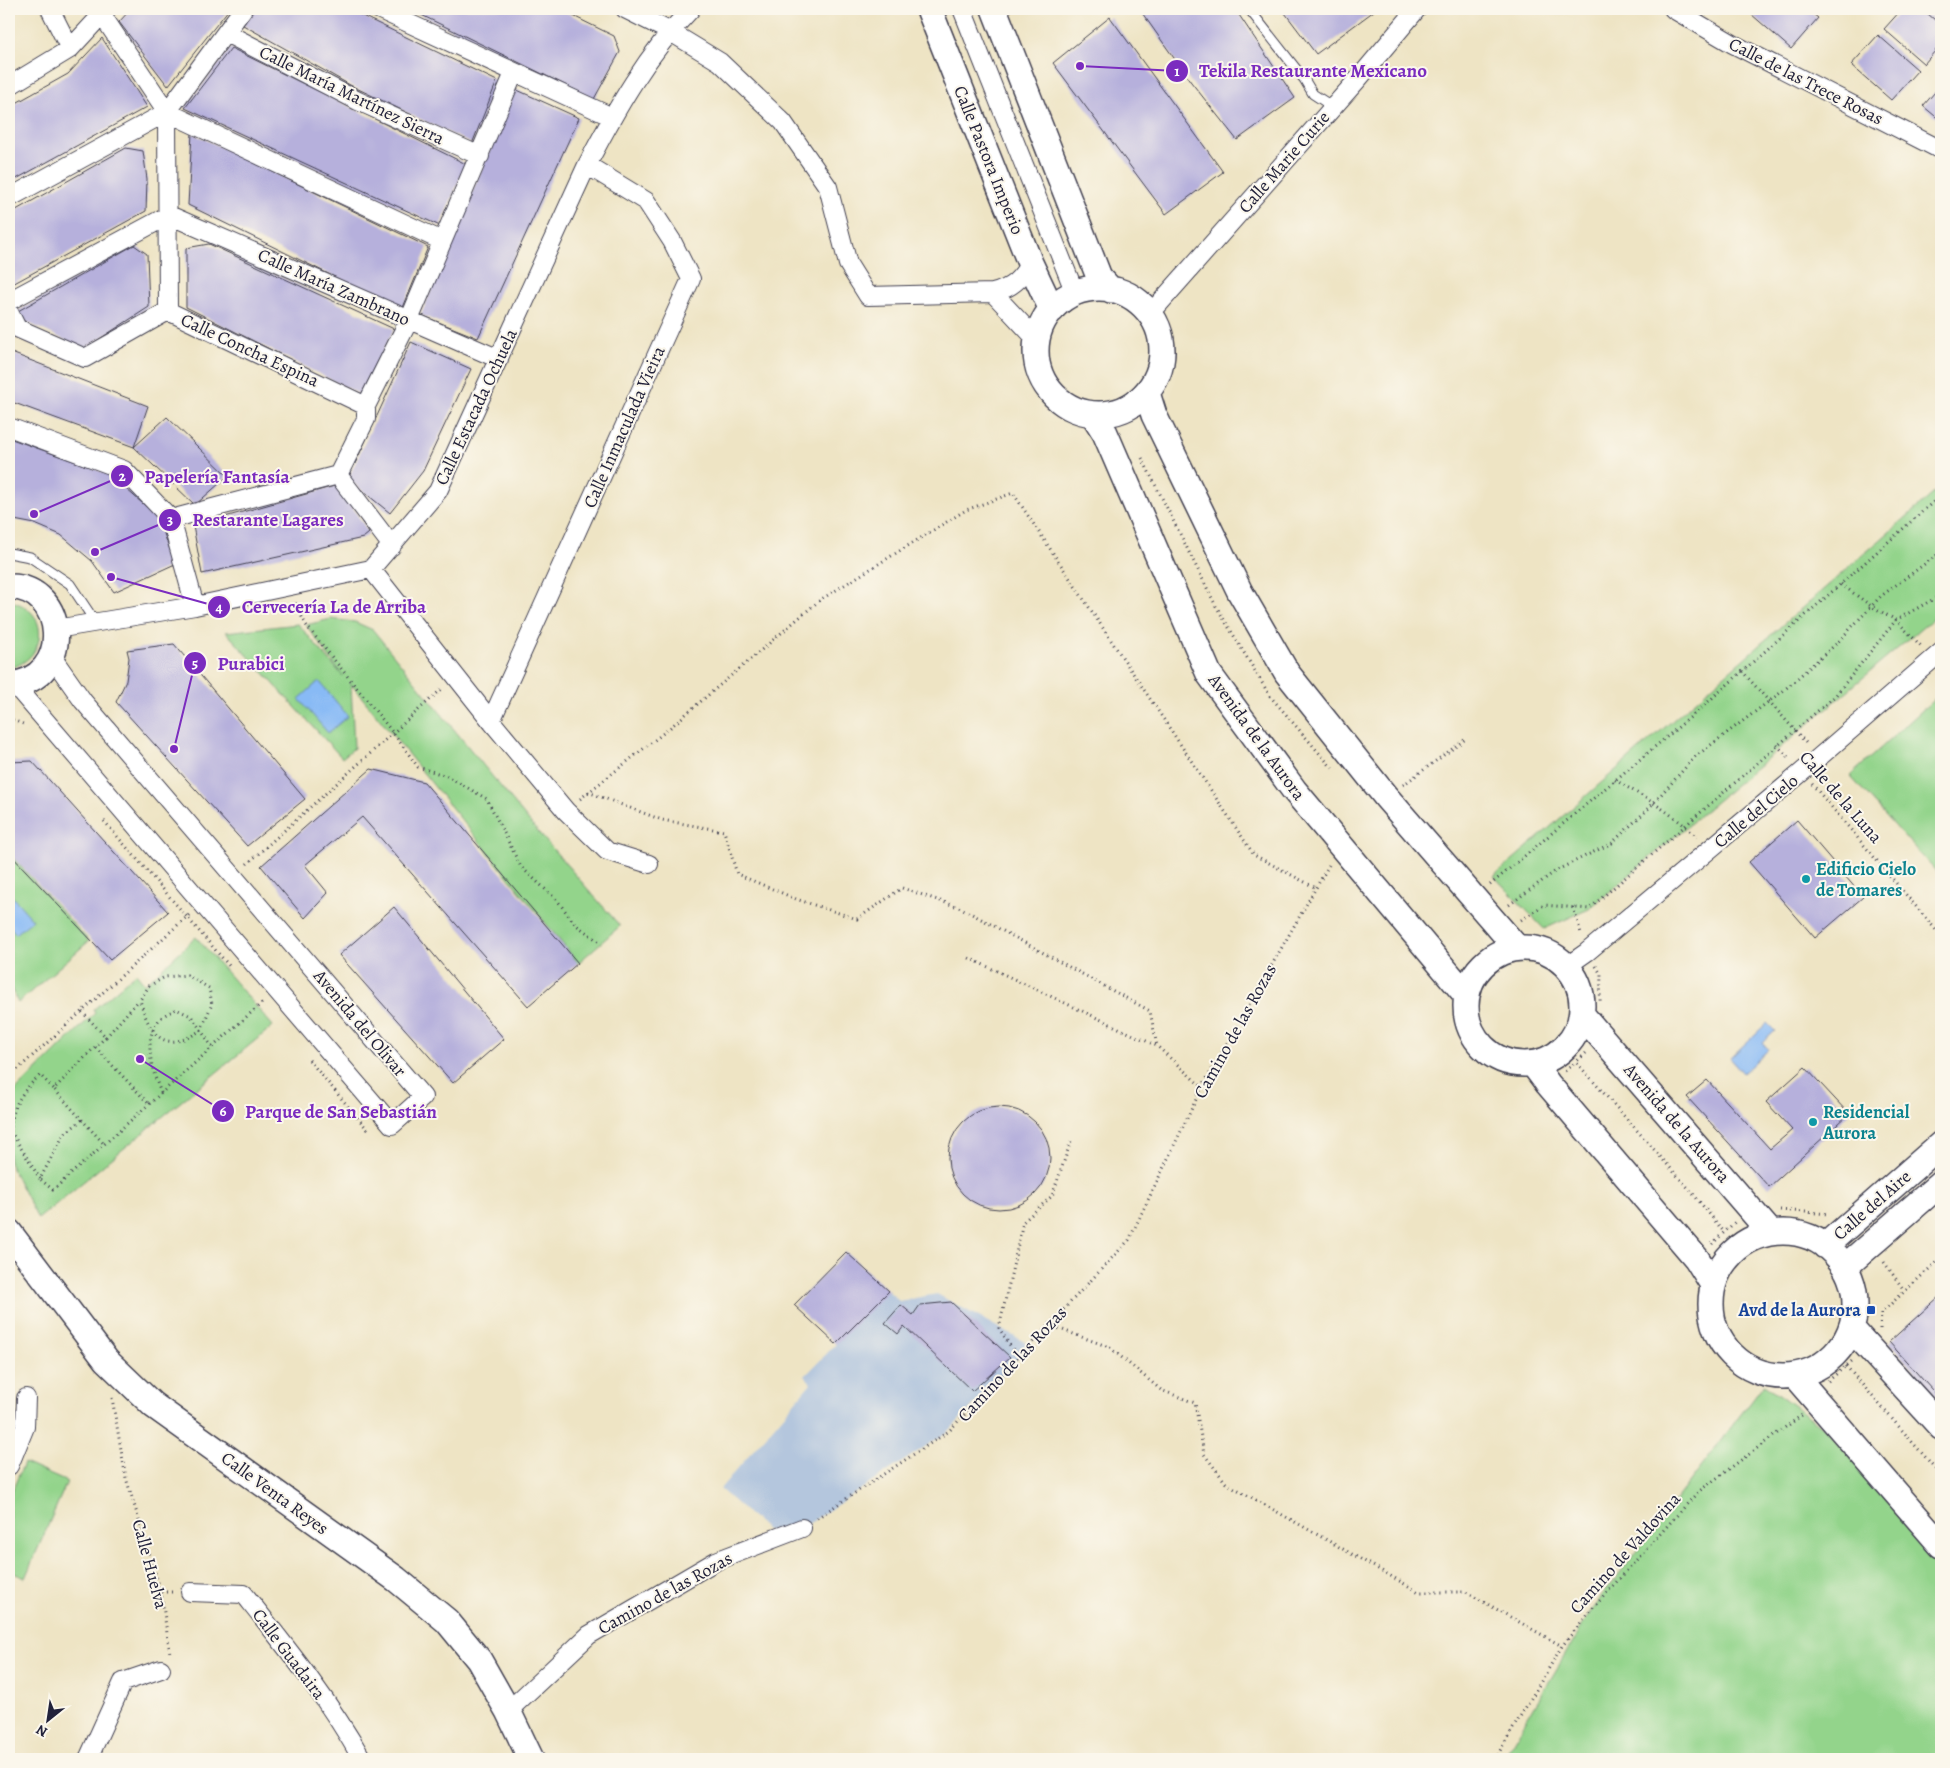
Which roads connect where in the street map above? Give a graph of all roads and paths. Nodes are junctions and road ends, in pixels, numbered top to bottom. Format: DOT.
graph roads {
  1 [pos="50,9"];
  2 [pos="243,9"];
  3 [pos="378,9"];
  4 [pos="625,9"];
  5 [pos="691,9"];
  6 [pos="929,9"];
  7 [pos="962,9"];
  8 [pos="994,9"];
  9 [pos="1249,9"];
  10 [pos="1416,9"];
  11 [pos="1673,9"];
  12 [pos="104,12"];
  13 [pos="669,31"];
  14 [pos="226,33"];
  15 [pos="70,49"];
  16 [pos="514,73"];
  17 [pos="9,86"];
  18 [pos="1333,108"];
  19 [pos="167,112"];
  20 [pos="612,117"];
  21 [pos="1941,150"];
  22 [pos="480,156"];
  23 [pos="587,165"];
  24 [pos="9,198"];
  25 [pos="169,215"];
  26 [pos="442,241"];
  27 [pos="1030,263"];
  28 [pos="1111,290"];
  29 [pos="993,293"];
  30 [pos="1075,293"];
  31 [pos="9,301"];
  32 [pos="1052,310"];
  33 [pos="168,311"];
  34 [pos="9,312"];
  35 [pos="1150,314"];
  36 [pos="409,320"];
  37 [pos="1037,340"];
  38 [pos="498,359"];
  39 [pos="1147,393"];
  40 [pos="366,406"];
  41 [pos="1093,414"];
  42 [pos="9,427"];
  43 [pos="338,476"];
  44 [pos="1941,495"];
  45 [pos="171,519"];
  46 [pos="392,546"];
  47 [pos="1941,552"];
  48 [pos="9,553"];
  49 [pos="371,569"];
  50 [pos="1840,584"];
  51 [pos="288,586"];
  52 [pos="9,587"];
  53 [pos="1941,595"];
  54 [pos="195,606"];
  55 [pos="1871,606"];
  56 [pos="1896,620"];
  57 [pos="96,623"];
  58 [pos="56,629"];
  59 [pos="1937,655"];
  60 [pos="52,657"];
  61 [pos="1742,671"];
  62 [pos="11,685"];
  63 [pos="1769,702"];
  64 [pos="491,720"];
  65 [pos="9,721"];
  66 [pos="28,730"];
  67 [pos="1795,730"];
  68 [pos="1467,738"];
  69 [pos="1777,745"];
  70 [pos="1819,757"];
  71 [pos="1802,772"];
  72 [pos="1615,780"];
  73 [pos="588,792"];
  74 [pos="1386,797"];
  75 [pos="1654,802"];
  76 [pos="566,810"];
  77 [pos="99,814"];
  78 [pos="1685,825"];
  79 [pos="1341,845"];
  80 [pos="1710,850"];
  81 [pos="649,864"];
  82 [pos="1316,888"];
  83 [pos="1475,898"];
  84 [pos="1492,918"];
  85 [pos="1518,922"];
  86 [pos="1941,936"];
  87 [pos="601,943"];
  88 [pos="1517,948"];
  89 [pos="969,958"];
  90 [pos="1567,966"];
  91 [pos="236,974"];
  92 [pos="278,992"];
  93 [pos="255,995"];
  94 [pos="1467,996"];
  95 [pos="140,1000"];
  96 [pos="262,1002"];
  97 [pos="268,1010"];
  98 [pos="82,1012"];
  99 [pos="1582,1016"];
  100 [pos="201,1030"];
  101 [pos="152,1033"];
  102 [pos="106,1037"];
  103 [pos="1157,1046"];
  104 [pos="95,1047"];
  105 [pos="212,1047"];
  106 [pos="305,1055"];
  107 [pos="1533,1064"];
  108 [pos="1202,1087"];
  109 [pos="54,1089"];
  110 [pos="161,1093"];
  111 [pos="149,1104"];
  112 [pos="82,1120"];
  113 [pos="368,1130"];
  114 [pos="1071,1141"];
  115 [pos="104,1144"];
  116 [pos="1941,1144"];
  117 [pos="40,1179"];
  118 [pos="1941,1184"];
  119 [pos="1750,1208"];
  120 [pos="1851,1223"];
  121 [pos="9,1232"];
  122 [pos="1770,1232"];
  123 [pos="1871,1245"];
  124 [pos="1825,1246"];
  125 [pos="1941,1258"];
  126 [pos="1697,1259"];
  127 [pos="1846,1266"];
  128 [pos="1712,1283"];
  129 [pos="1049,1325"];
  130 [pos="1851,1328"];
  131 [pos="1018,1358"];
  132 [pos="1846,1366"];
  133 [pos="1795,1376"];
  134 [pos="112,1396"];
  135 [pos="26,1398"];
  136 [pos="1820,1404"];
  137 [pos="1941,1427"];
  138 [pos="9,1466"];
  139 [pos="1941,1475"];
  140 [pos="802,1528"];
  141 [pos="1941,1545"];
  142 [pos="190,1592"];
  143 [pos="1562,1646"];
  144 [pos="161,1669"];
  145 [pos="508,1711"];
  146 [pos="88,1759"];
  147 [pos="362,1759"];
  148 [pos="531,1759"];
  149 [pos="1495,1759"];
  1 -- 15 [label="street"];
  2 -- 14 [label="street"];
  3 -- 16 [label="street"];
  4 -- 13 [label="street"];
  5 -- 13 [label="street, Calle Estacada Ochuela"];
  6 -- 27 [label="street, Calle Pastora Imperio"];
  7 -- 30 [label="street"];
  8 -- 28 [label="street"];
  9 -- 18 [label="lane"];
  10 -- 18 [label="street, Calle Marie Curie"];
  11 -- 21 [label="street, Calle de las Trece Rosas"];
  12 -- 15 [label="street"];
  12 -- 19 [label="street"];
  13 -- 20 [label="street, Calle Estacada Ochuela"];
  13 -- 29 [label="street"];
  14 -- 19 [label="street"];
  14 -- 22 [label="street, Calle María Martínez Sierra"];
  15 -- 17 [label="street"];
  16 -- 20 [label="street"];
  16 -- 22 [label="street"];
  18 -- 35 [label="street, Calle Marie Curie"];
  19 -- 24 [label="street"];
  19 -- 25 [label="street"];
  19 -- 26 [label="street"];
  20 -- 23 [label="street, Calle Estacada Ochuela"];
  22 -- 26 [label="street"];
  23 -- 38 [label="street, Calle Estacada Ochuela"];
  23 -- 64 [label="street, Calle Inmaculada Vieira"];
  25 -- 31 [label="street"];
  25 -- 33 [label="street"];
  25 -- 36 [label="street, Calle María Zambrano"];
  26 -- 36 [label="street"];
  27 -- 29 [label="street"];
  27 -- 32 [label="street, Calle Pastora Imperio"];
  28 -- 30 [label="street"];
  28 -- 35 [label="street"];
  29 -- 37 [label="street"];
  30 -- 32 [label="street"];
  32 -- 37 [label="street"];
  33 -- 34 [label="street, Calle Concha Espina"];
  33 -- 40 [label="street, Calle Concha Espina"];
  35 -- 39 [label="street"];
  36 -- 38 [label="street, Calle María Zambrano"];
  36 -- 40 [label="street"];
  37 -- 41 [label="street"];
  38 -- 46 [label="street, Calle Estacada Ochuela"];
  39 -- 41 [label="street"];
  39 -- 74 [label="street"];
  40 -- 43 [label="street"];
  41 -- 79 [label="street, Avenida de la Aurora"];
  42 -- 45 [label="street"];
  43 -- 45 [label="street"];
  43 -- 46 [label="street"];
  44 -- 50 [label="path"];
  45 -- 54 [label="street"];
  46 -- 49 [label="street, Calle Estacada Ochuela"];
  47 -- 55 [label="path"];
  48 -- 57 [label="lane"];
  49 -- 51 [label="street"];
  49 -- 64 [label="street"];
  50 -- 55 [label="path"];
  50 -- 61 [label="path"];
  51 -- 54 [label="street"];
  51 -- 87 [label="path"];
  52 -- 58 [label="street"];
  53 -- 56 [label="path"];
  54 -- 57 [label="street"];
  55 -- 56 [label="path"];
  55 -- 63 [label="path"];
  56 -- 59 [label="path"];
  56 -- 67 [label="path"];
  57 -- 58 [label="street"];
  58 -- 60 [label="street"];
  59 -- 70 [label="street, Calle del Cielo"];
  60 -- 62 [label="street"];
  60 -- 92 [label="street, Avenida del Olivar"];
  61 -- 63 [label="path"];
  61 -- 72 [label="path"];
  62 -- 92 [label="street, Avenida del Olivar"];
  63 -- 67 [label="path"];
  63 -- 75 [label="path"];
  64 -- 76 [label="street"];
  65 -- 66 [label="path"];
  67 -- 69 [label="path"];
  67 -- 70 [label="path"];
  68 -- 74 [label="path"];
  69 -- 71 [label="path, Calle de la Luna"];
  69 -- 78 [label="path"];
  70 -- 71 [label="street, Calle del Cielo"];
  71 -- 80 [label="street, Calle del Cielo"];
  71 -- 86 [label="path, Calle de la Luna"];
  72 -- 75 [label="path"];
  72 -- 83 [label="path"];
  73 -- 76 [label="path"];
  73 -- 82 [label="path"];
  73 -- 103 [label="path"];
  74 -- 83 [label="street"];
  75 -- 78 [label="path"];
  75 -- 84 [label="path"];
  76 -- 81 [label="street"];
  77 -- 91 [label="path"];
  78 -- 80 [label="path"];
  78 -- 85 [label="path"];
  79 -- 82 [label="path, Camino de las Rozas"];
  79 -- 94 [label="street, Avenida de la Aurora"];
  80 -- 90 [label="street, Calle del Cielo"];
  82 -- 108 [label="path, Camino de las Rozas"];
  83 -- 84 [label="street"];
  84 -- 88 [label="street"];
  88 -- 90 [label="street"];
  88 -- 94 [label="street"];
  89 -- 103 [label="path"];
  90 -- 99 [label="street"];
  92 -- 96 [label="path"];
  93 -- 96 [label="path"];
  94 -- 107 [label="street"];
  95 -- 100 [label="path"];
  95 -- 101 [label="path"];
  95 -- 102 [label="path"];
  96 -- 97 [label="path"];
  96 -- 105 [label="path"];
  98 -- 102 [label="path"];
  99 -- 107 [label="street"];
  99 -- 119 [label="street, Avenida de la Aurora"];
  100 -- 101 [label="path"];
  100 -- 101 [label="path"];
  100 -- 105 [label="path"];
  101 -- 110 [label="path"];
  102 -- 104 [label="path"];
  103 -- 108 [label="path"];
  104 -- 109 [label="path"];
  104 -- 111 [label="path"];
  105 -- 110 [label="path"];
  106 -- 113 [label="path"];
  107 -- 126 [label="street"];
  108 -- 129 [label="path, Camino de las Rozas"];
  109 -- 112 [label="path"];
  109 -- 117 [label="path"];
  110 -- 111 [label="path"];
  111 -- 115 [label="path"];
  112 -- 115 [label="path"];
  112 -- 117 [label="path"];
  114 -- 131 [label="path"];
  115 -- 117 [label="path"];
  116 -- 120 [label="street, Calle del Aire"];
  118 -- 123 [label="street, Calle del Aire"];
  119 -- 120 [label="path"];
  119 -- 122 [label="street, Avenida de la Aurora"];
  119 -- 126 [label="path"];
  120 -- 124 [label="street, Calle del Aire"];
  121 -- 145 [label="street, Calle Venta Reyes"];
  122 -- 124 [label="street"];
  122 -- 128 [label="street"];
  123 -- 125 [label="path"];
  123 -- 127 [label="street, Calle del Aire"];
  124 -- 127 [label="street"];
  126 -- 128 [label="street"];
  127 -- 130 [label="street"];
  128 -- 133 [label="street"];
  129 -- 131 [label="path, Camino de las Rozas"];
  129 -- 143 [label="path"];
  130 -- 133 [label="street"];
  130 -- 137 [label="street"];
  131 -- 140 [label="path, Camino de las Rozas"];
  132 -- 139 [label="path"];
  133 -- 136 [label="street"];
  134 -- 144 [label="path, Calle Huelva"];
  135 -- 138 [label="street"];
  136 -- 141 [label="street"];
  136 -- 143 [label="path, Camino de Valdovina"];
  140 -- 145 [label="street, Camino de las Rozas"];
  142 -- 147 [label="street, Calle Guadaira"];
  143 -- 149 [label="path, Camino de Valdovina"];
  144 -- 146 [label="street"];
  145 -- 148 [label="street, Calle Venta Reyes"];
}
